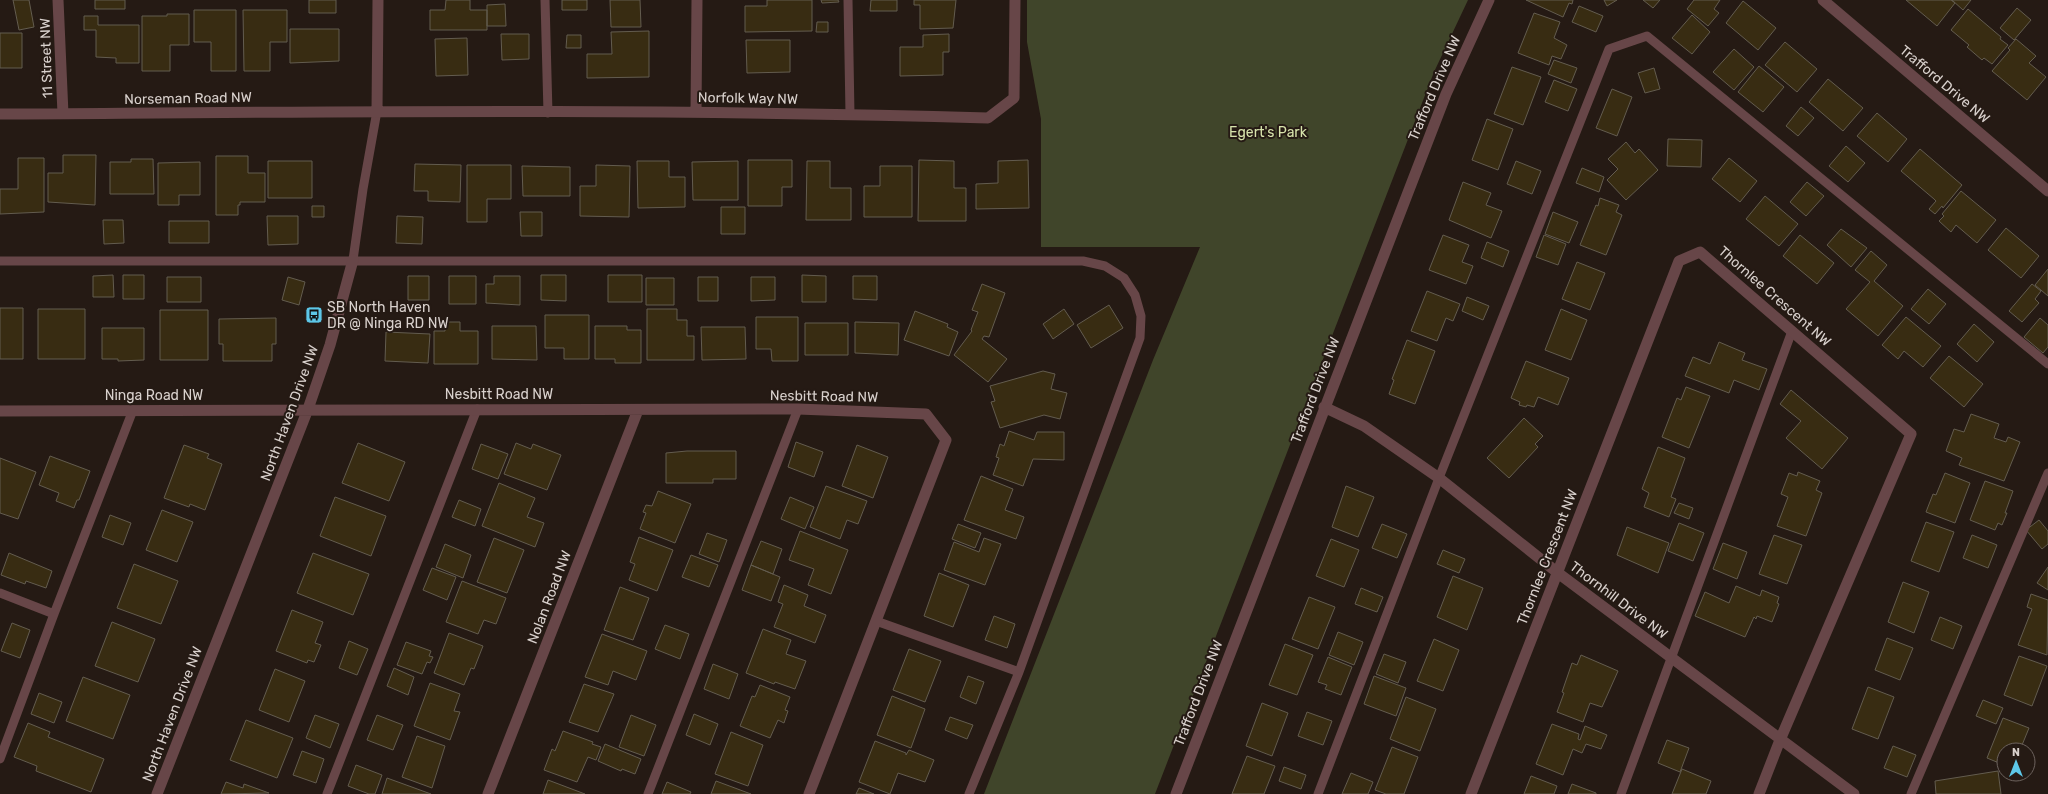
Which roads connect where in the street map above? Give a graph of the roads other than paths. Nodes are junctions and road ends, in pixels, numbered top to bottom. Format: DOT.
graph roads {
  1 [pos="58,0"];
  2 [pos="378,0"];
  3 [pos="545,0"];
  4 [pos="697,0"];
  5 [pos="848,0"];
  6 [pos="1015,0"];
  7 [pos="1489,0"];
  8 [pos="1823,0"];
  9 [pos="377,111"];
  10 [pos="696,112"];
  11 [pos="548,113"];
  12 [pos="0,114"];
  13 [pos="63,114"];
  14 [pos="850,114"];
  15 [pos="2048,191"];
  16 [pos="353,260"];
  17 [pos="0,261"];
  18 [pos="1792,331"];
  19 [pos="2048,364"];
  20 [pos="1324,407"];
  21 [pos="477,409"];
  22 [pos="798,409"];
  23 [pos="133,410"];
  24 [pos="308,410"];
  25 [pos="638,410"];
  26 [pos="0,411"];
  27 [pos="2048,474"];
  28 [pos="1439,478"];
  29 [pos="1558,573"];
  30 [pos="0,592"];
  31 [pos="54,614"];
  32 [pos="876,621"];
  33 [pos="1671,658"];
  34 [pos="1019,672"];
  35 [pos="1780,740"];
  36 [pos="0,759"];
  37 [pos="157,794"];
  38 [pos="327,794"];
  39 [pos="488,794"];
  40 [pos="648,794"];
  41 [pos="809,794"];
  42 [pos="969,794"];
  43 [pos="1176,794"];
  44 [pos="1318,794"];
  45 [pos="1471,794"];
  46 [pos="1621,794"];
  47 [pos="1759,794"];
  48 [pos="1854,794"];
  49 [pos="1912,794"];
  1 -- 13 [label="street, 11 Street NW"];
  2 -- 9 [label="street, North Haven Drive NW"];
  3 -- 11 [label="lane"];
  4 -- 10 [label="street"];
  5 -- 14 [label="lane"];
  6 -- 14 [label="street, Norfolk Way NW"];
  7 -- 20 [label="street, Trafford Drive NW"];
  8 -- 15 [label="street, Trafford Drive NW"];
  9 -- 11 [label="street, Norfolk Way NW"];
  9 -- 13 [label="street, Norseman Road NW"];
  9 -- 16 [label="lane, North Haven Drive NW"];
  10 -- 11 [label="street, Norfolk Way NW"];
  10 -- 14 [label="street, Norfolk Way NW"];
  12 -- 13 [label="street, Norseman Road NW"];
  16 -- 17 [label="lane"];
  16 -- 24 [label="street, North Haven Drive NW"];
  16 -- 34 [label="lane"];
  18 -- 29 [label="street, Thornlee Crescent NW"];
  18 -- 33 [label="lane"];
  18 -- 35 [label="street, Thornlee Crescent NW"];
  19 -- 28 [label="lane"];
  20 -- 28 [label="street, Thornhill Drive NW"];
  20 -- 43 [label="street, Trafford Drive NW"];
  21 -- 24 [label="street, Nesbitt Road NW"];
  21 -- 25 [label="street, Nesbitt Road NW"];
  21 -- 38 [label="lane"];
  22 -- 25 [label="street, Nesbitt Road NW"];
  22 -- 32 [label="street, Nesbitt Road NW"];
  22 -- 40 [label="lane"];
  23 -- 24 [label="street, Ninga Road NW"];
  23 -- 26 [label="street, Ninga Road NW"];
  23 -- 31 [label="lane"];
  24 -- 37 [label="street, North Haven Drive NW"];
  25 -- 39 [label="street, Nolan Road NW"];
  27 -- 49 [label="lane"];
  28 -- 29 [label="street, Thornhill Drive NW"];
  28 -- 44 [label="lane"];
  29 -- 33 [label="street, Thornhill Drive NW"];
  29 -- 45 [label="street, Thornlee Crescent NW"];
  30 -- 31 [label="lane"];
  31 -- 36 [label="lane"];
  32 -- 34 [label="lane"];
  32 -- 41 [label="street, Nesbitt Road NW"];
  33 -- 35 [label="street, Thornhill Drive NW"];
  33 -- 46 [label="lane"];
  34 -- 42 [label="lane"];
  35 -- 47 [label="street, Thornlee Crescent NW"];
  35 -- 48 [label="street, Thornhill Drive NW"];
}
